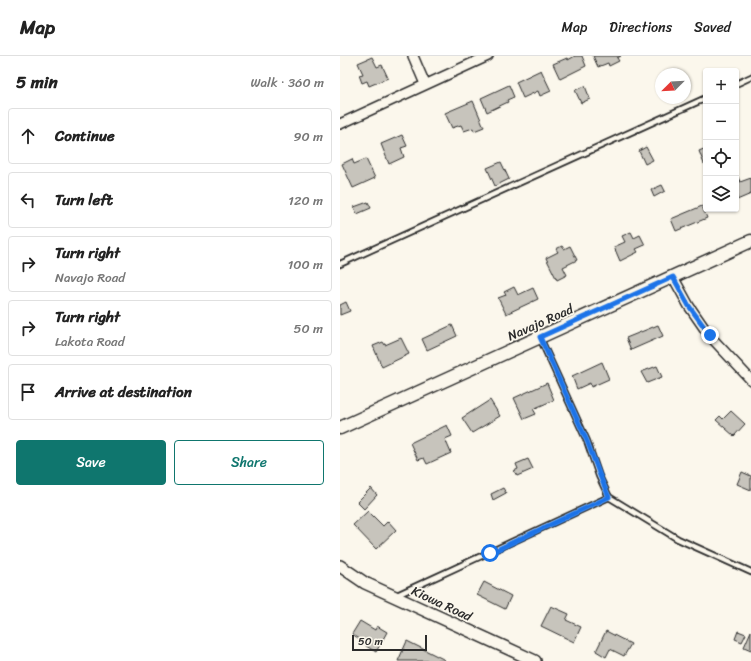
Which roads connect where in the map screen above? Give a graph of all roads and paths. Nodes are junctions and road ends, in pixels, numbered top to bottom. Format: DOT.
graph roads {
  1 [pos="413,56"];
  2 [pos="488,56"];
  3 [pos="751,77"];
  4 [pos="739,83"];
  5 [pos="425,84"];
  6 [pos="703,99"];
  7 [pos="340,124"];
  8 [pos="751,241"];
  9 [pos="340,264"];
  10 [pos="673,277"];
  11 [pos="540,337"];
  12 [pos="751,380"];
  13 [pos="340,428"];
  14 [pos="609,497"];
  15 [pos="340,566"];
  16 [pos="751,572"];
  17 [pos="394,597"];
  18 [pos="535,661"];
  1 -- 5 [label="street"];
  2 -- 5 [label="street"];
  3 -- 4 [label="lane"];
  5 -- 7 [label="street"];
  6 -- 9 [label="lane"];
  8 -- 10 [label="main road, Navajo Road"];
  10 -- 11 [label="main road, Navajo Road"];
  10 -- 12 [label="street"];
  11 -- 13 [label="main road, Navajo Road"];
  11 -- 14 [label="lane"];
  14 -- 16 [label="lane"];
  14 -- 17 [label="lane"];
  15 -- 17 [label="street, Kiowa Road"];
  17 -- 18 [label="street, Kiowa Road"];
}
